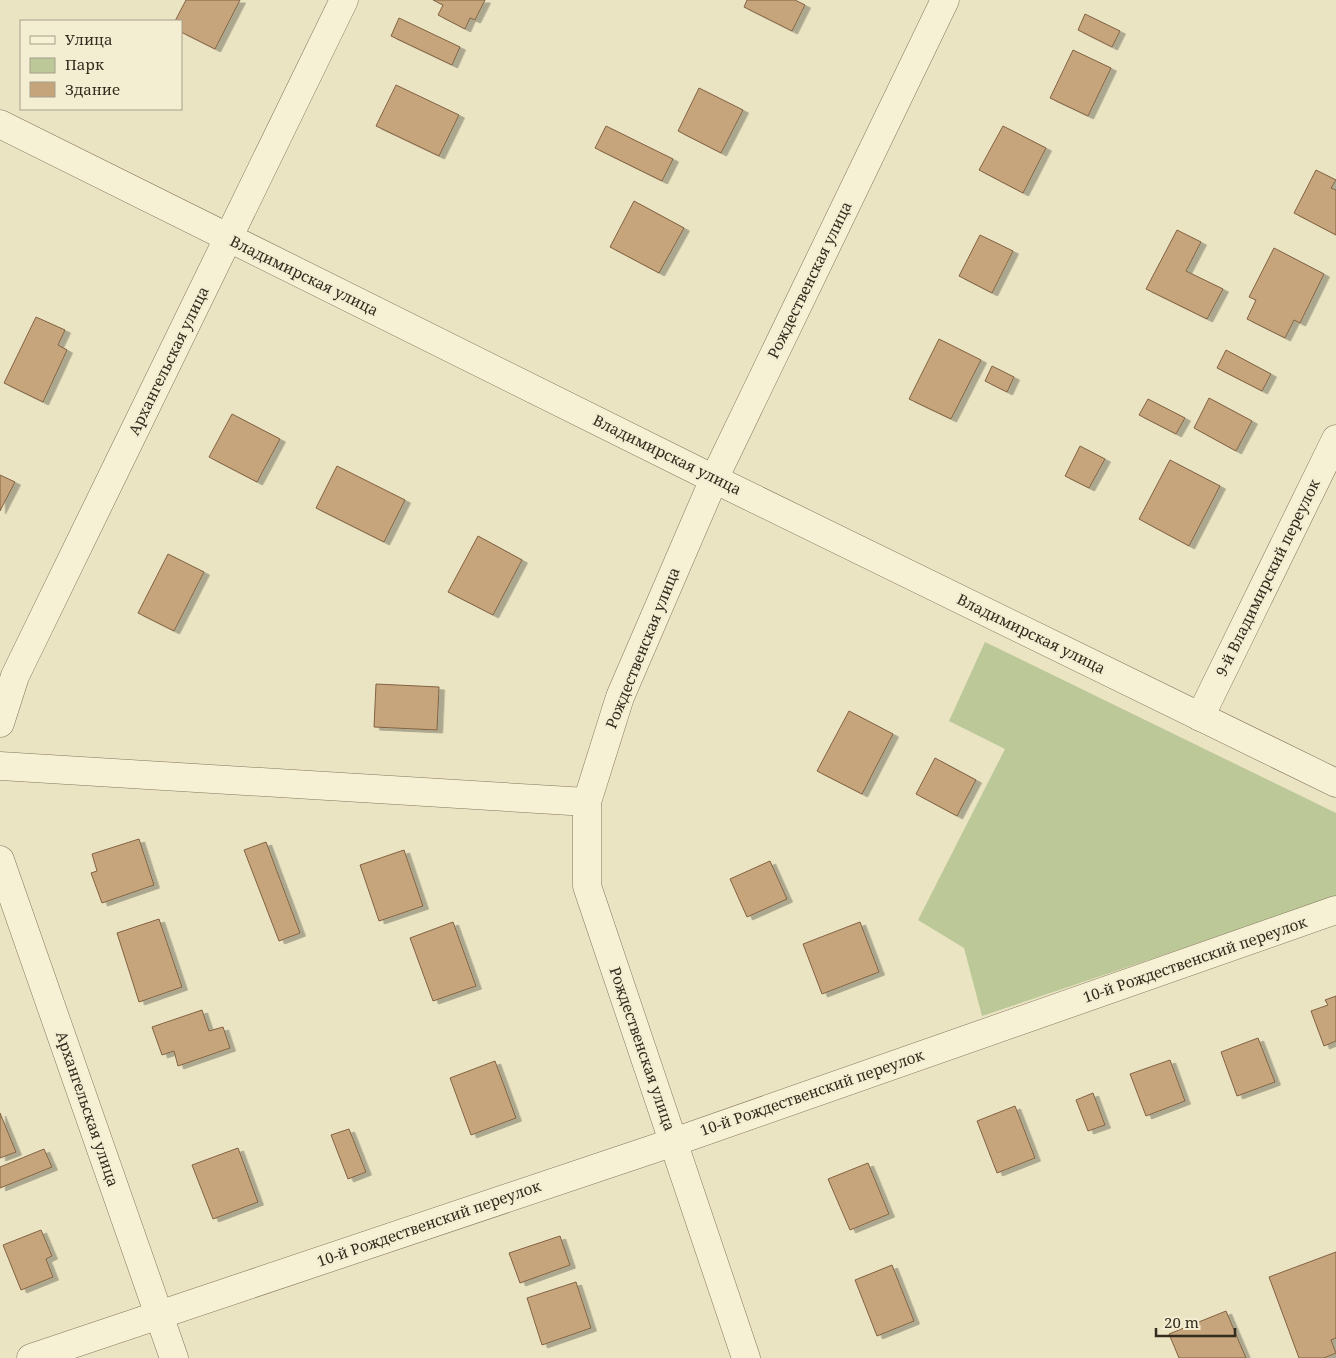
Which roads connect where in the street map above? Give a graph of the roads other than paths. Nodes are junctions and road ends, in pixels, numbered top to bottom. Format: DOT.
graph roads {
  1 [pos="344,0"];
  2 [pos="945,0"];
  3 [pos="0,124"];
  4 [pos="229,239"];
  5 [pos="1336,439"];
  6 [pos="714,479"];
  7 [pos="1200,717"];
  8 [pos="0,723"];
  9 [pos="0,766"];
  10 [pos="1336,783"];
  11 [pos="587,802"];
  12 [pos="0,860"];
  13 [pos="1336,910"];
  14 [pos="674,1142"];
  15 [pos="160,1315"];
  16 [pos="31,1358"];
  17 [pos="174,1358"];
  18 [pos="746,1358"];
  1 -- 4 [label="street, Архангельская улица"];
  2 -- 6 [label="street, Рождественская улица"];
  3 -- 4 [label="street, Владимирская улица"];
  4 -- 6 [label="street, Владимирская улица"];
  4 -- 8 [label="street, Архангельская улица"];
  5 -- 7 [label="street, 9-й Владимирский переулок"];
  6 -- 7 [label="street, Владимирская улица"];
  6 -- 11 [label="street, Рождественская улица"];
  7 -- 10 [label="street, Владимирская улица"];
  9 -- 11 [label="street"];
  11 -- 14 [label="street, Рождественская улица"];
  12 -- 15 [label="street, Архангельская улица"];
  13 -- 14 [label="street, 10-й Рождественский переулок"];
  14 -- 15 [label="street, 10-й Рождественский переулок"];
  14 -- 18 [label="street, Рождественская улица"];
  15 -- 16 [label="street, 10-й Рождественский переулок"];
  15 -- 17 [label="street, Архангельская улица"];
}
